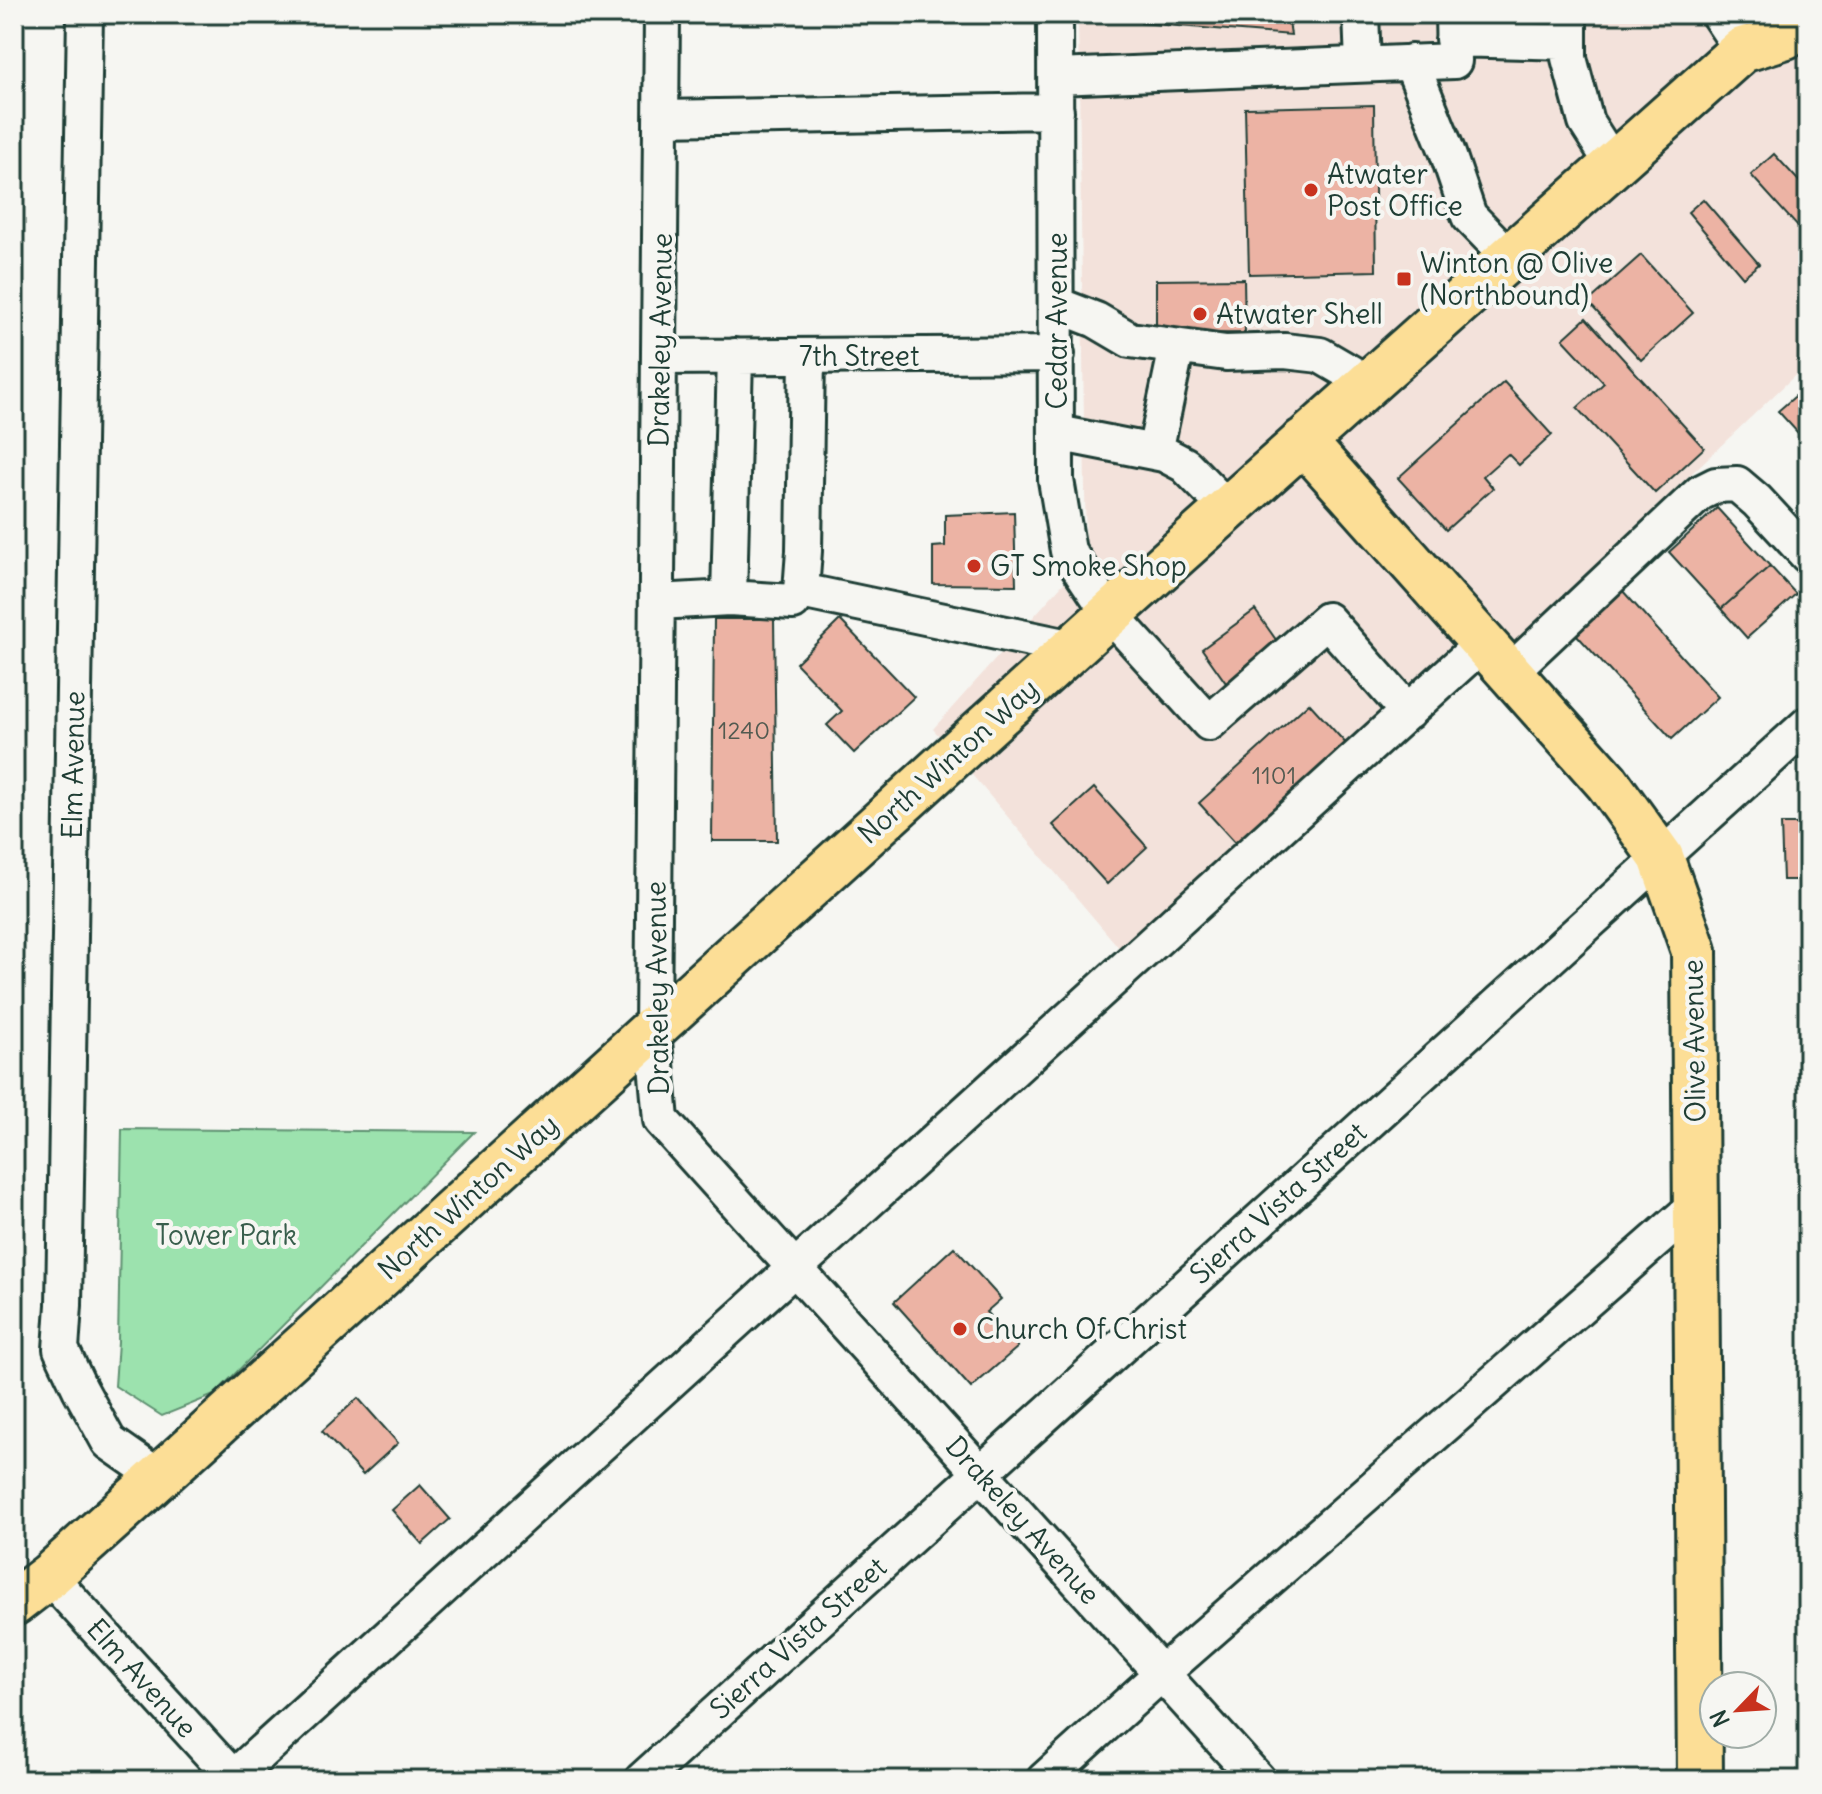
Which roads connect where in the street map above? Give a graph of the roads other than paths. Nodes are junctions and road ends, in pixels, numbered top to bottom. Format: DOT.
graph roads {
  1 [pos="85,14"];
  2 [pos="662,14"];
  3 [pos="1055,14"];
  4 [pos="1361,14"];
  5 [pos="1718,14"];
  6 [pos="1569,28"];
  7 [pos="1779,33"];
  8 [pos="1454,38"];
  9 [pos="1411,62"];
  10 [pos="1363,64"];
  11 [pos="1056,94"];
  12 [pos="662,118"];
  13 [pos="1614,166"];
  14 [pos="1510,258"];
  15 [pos="1057,305"];
  16 [pos="1177,347"];
  17 [pos="1057,354"];
  18 [pos="735,356"];
  19 [pos="807,356"];
  20 [pos="660,357"];
  21 [pos="1368,383"];
  22 [pos="1057,433"];
  23 [pos="1303,441"];
  24 [pos="1155,452"];
  25 [pos="1228,509"];
  26 [pos="1808,556"];
  27 [pos="801,591"];
  28 [pos="729,598"];
  29 [pos="658,602"];
  30 [pos="1110,614"];
  31 [pos="1073,648"];
  32 [pos="1495,658"];
  33 [pos="1408,712"];
  34 [pos="1808,724"];
  35 [pos="1661,857"];
  36 [pos="653,1030"];
  37 [pos="1695,1206"];
  38 [pos="795,1268"];
  39 [pos="980,1473"];
  40 [pos="159,1477"];
  41 [pos="49,1576"];
  42 [pos="14,1603"];
  43 [pos="1161,1674"];
  44 [pos="234,1779"];
  45 [pos="642,1780"];
  46 [pos="1044,1780"];
  47 [pos="1258,1780"];
  48 [pos="1700,1780"];
  1 -- 40 [label="street, Elm Avenue"];
  2 -- 12 [label="street, Drakeley Avenue"];
  3 -- 11 [label="street, Cedar Avenue"];
  4 -- 10 [label="street"];
  5 -- 7 [label="street"];
  6 -- 8 [label="street"];
  6 -- 13 [label="street"];
  7 -- 13 [label="main road, North Winton Way"];
  8 -- 9 [label="street"];
  9 -- 10 [label="street"];
  9 -- 14 [label="street"];
  10 -- 11 [label="street"];
  11 -- 12 [label="street"];
  11 -- 15 [label="street, Cedar Avenue"];
  12 -- 20 [label="street, Drakeley Avenue"];
  13 -- 14 [label="main road, North Winton Way"];
  14 -- 21 [label="main road, North Winton Way"];
  15 -- 16 [label="street"];
  15 -- 17 [label="street, Cedar Avenue"];
  16 -- 21 [label="street"];
  16 -- 24 [label="street"];
  17 -- 19 [label="street, 7th Street"];
  17 -- 22 [label="street, Cedar Avenue"];
  18 -- 19 [label="street, 7th Street"];
  18 -- 20 [label="street, 7th Street"];
  18 -- 28 [label="street"];
  19 -- 27 [label="street"];
  20 -- 29 [label="street, Drakeley Avenue"];
  21 -- 23 [label="main road, North Winton Way"];
  22 -- 24 [label="street"];
  22 -- 30 [label="street, Cedar Avenue"];
  23 -- 25 [label="main road, North Winton Way"];
  23 -- 32 [label="main road, Olive Avenue"];
  24 -- 25 [label="street"];
  25 -- 30 [label="main road, North Winton Way"];
  26 -- 32 [label="street"];
  27 -- 28 [label="street"];
  27 -- 31 [label="street"];
  28 -- 29 [label="street"];
  29 -- 36 [label="street, Drakeley Avenue"];
  30 -- 31 [label="main road, North Winton Way"];
  30 -- 33 [label="street, Cedar Avenue"];
  31 -- 36 [label="main road, North Winton Way"];
  32 -- 33 [label="street"];
  32 -- 35 [label="main road, Olive Avenue"];
  33 -- 38 [label="street"];
  34 -- 35 [label="street, Sierra Vista Street"];
  35 -- 37 [label="main road, Olive Avenue"];
  35 -- 39 [label="street, Sierra Vista Street"];
  36 -- 38 [label="street, Drakeley Avenue"];
  36 -- 40 [label="main road, North Winton Way"];
  37 -- 43 [label="street"];
  37 -- 48 [label="main road, Olive Avenue"];
  38 -- 39 [label="street, Drakeley Avenue"];
  38 -- 44 [label="street"];
  39 -- 43 [label="street, Drakeley Avenue"];
  39 -- 45 [label="street, Sierra Vista Street"];
  40 -- 41 [label="main road, North Winton Way"];
  41 -- 42 [label="main road, North Winton Way"];
  41 -- 44 [label="street, Elm Avenue"];
  43 -- 46 [label="street"];
  43 -- 47 [label="street, Drakeley Avenue"];
}
